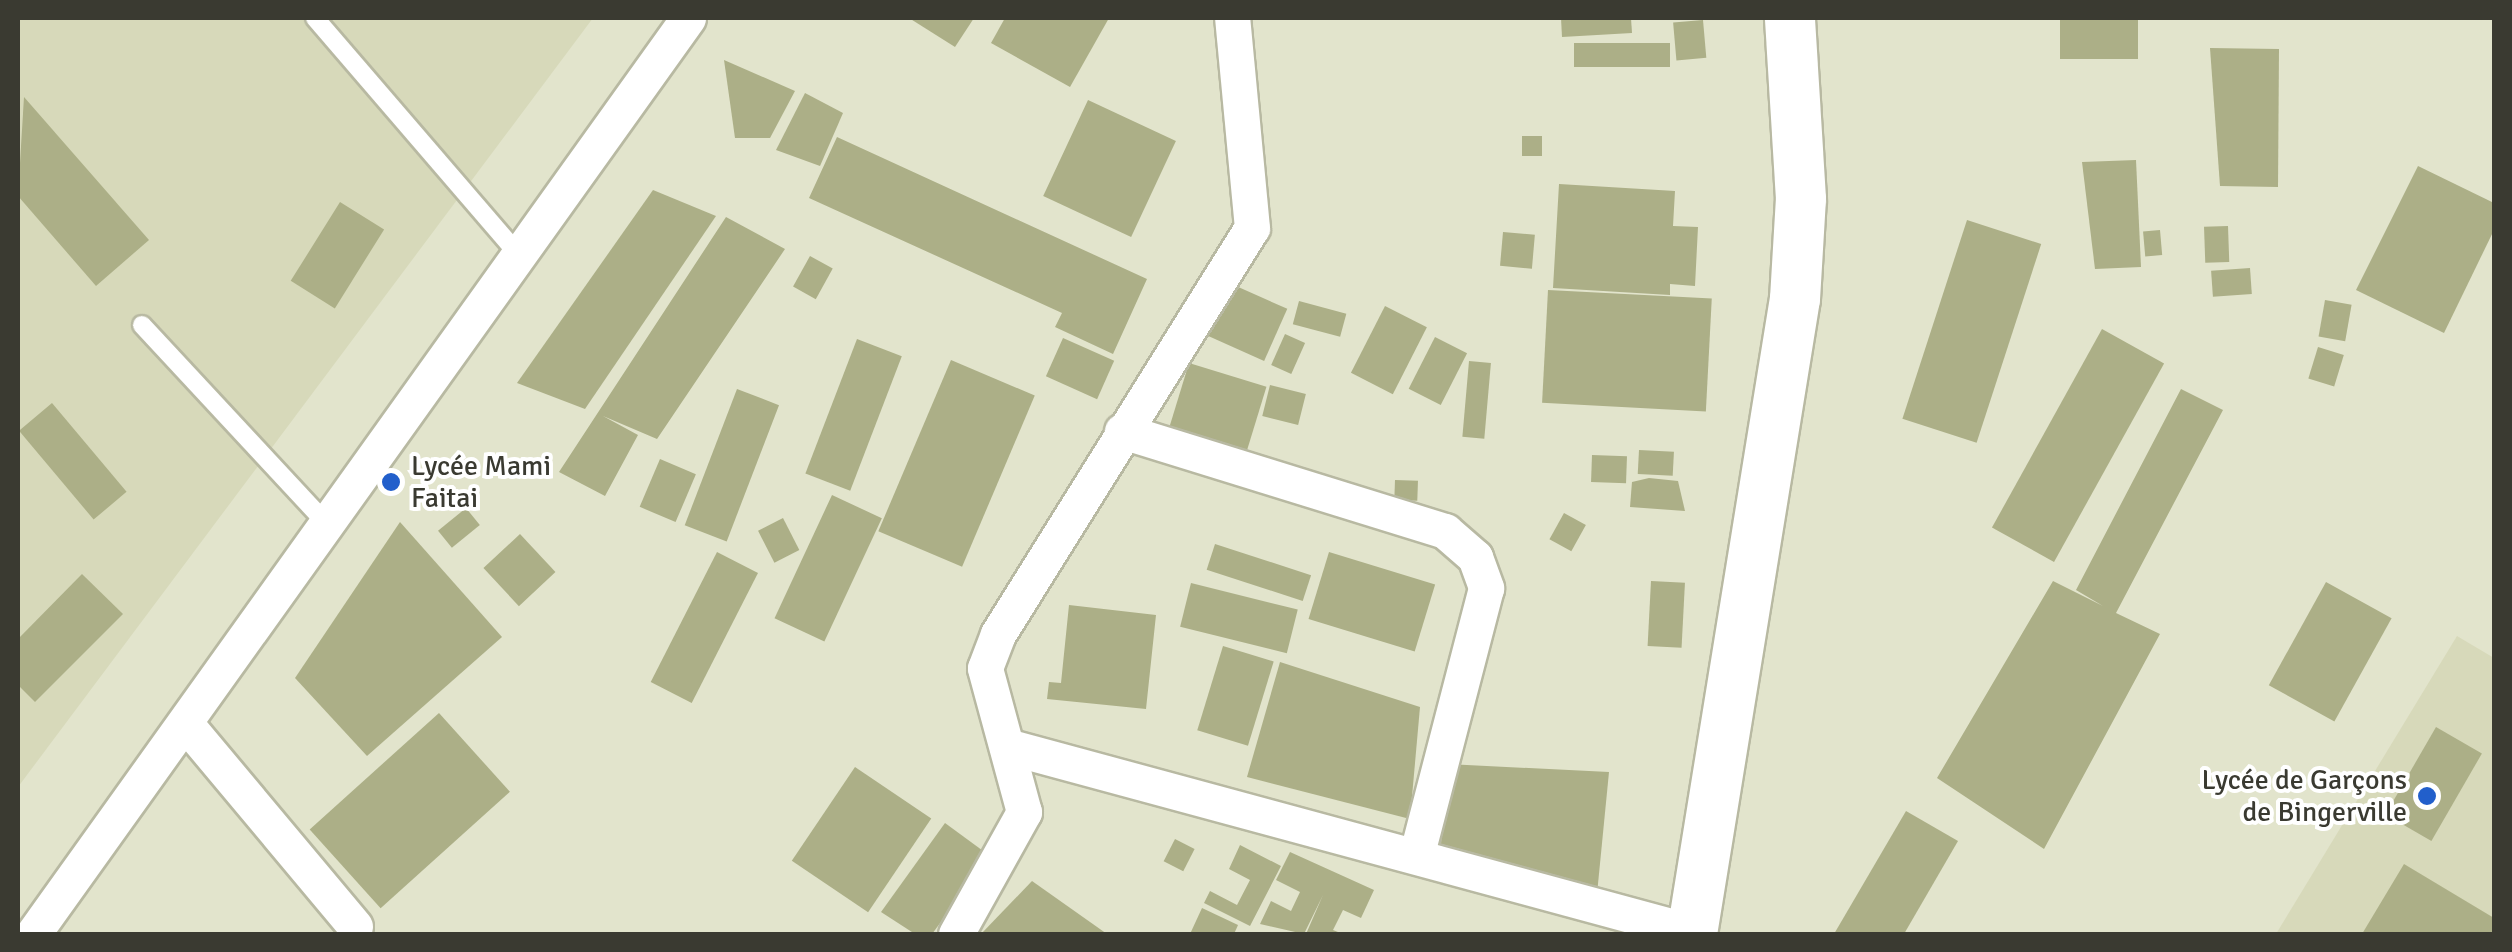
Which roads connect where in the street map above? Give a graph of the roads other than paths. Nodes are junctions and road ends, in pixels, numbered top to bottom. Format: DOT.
graph roads {
  1 [pos="315,18"];
  2 [pos="688,18"];
  3 [pos="1232,18"];
  4 [pos="1790,18"];
  5 [pos="518,255"];
  6 [pos="142,325"];
  7 [pos="1122,431"];
  8 [pos="327,524"];
  9 [pos="185,722"];
  10 [pos="1010,747"];
  11 [pos="1416,856"];
  12 [pos="355,926"];
  13 [pos="32,934"];
  14 [pos="956,934"];
  15 [pos="1692,934"];
  1 -- 5 [label="lane"];
  2 -- 5 [label="street"];
  3 -- 7 [label="street"];
  4 -- 15 [label="main road"];
  5 -- 8 [label="street"];
  6 -- 8 [label="lane"];
  7 -- 10 [label="street"];
  7 -- 11 [label="street"];
  8 -- 9 [label="street"];
  9 -- 12 [label="street"];
  9 -- 13 [label="street"];
  10 -- 11 [label="street"];
  10 -- 14 [label="street"];
  11 -- 15 [label="street"];
}
